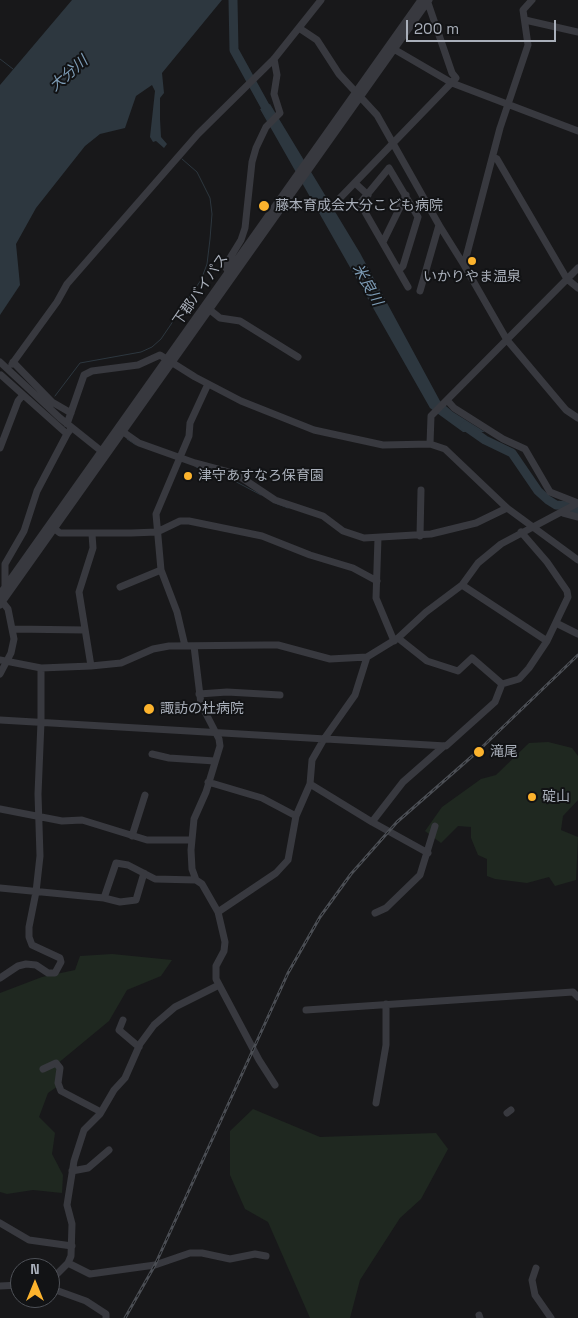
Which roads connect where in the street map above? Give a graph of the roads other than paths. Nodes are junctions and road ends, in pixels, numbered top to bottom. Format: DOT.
graph roads {
  1 [pos="321,0"];
  2 [pos="532,0"];
  3 [pos="426,1"];
  4 [pos="525,20"];
  5 [pos="299,28"];
  6 [pos="578,32"];
  7 [pos="392,48"];
  8 [pos="272,62"];
  9 [pos="452,83"];
  10 [pos="359,95"];
  11 [pos="507,105"];
  12 [pos="578,131"];
  13 [pos="394,143"];
  14 [pos="493,157"];
  15 [pos="298,181"];
  16 [pos="355,183"];
  17 [pos="368,195"];
  18 [pos="406,195"];
  19 [pos="339,198"];
  20 [pos="439,225"];
  21 [pos="383,242"];
  22 [pos="464,265"];
  23 [pos="578,268"];
  24 [pos="398,270"];
  25 [pos="229,273"];
  26 [pos="567,279"];
  27 [pos="408,287"];
  28 [pos="578,288"];
  29 [pos="420,291"];
  30 [pos="210,310"];
  31 [pos="507,340"];
  32 [pos="298,357"];
  33 [pos="169,361"];
  34 [pos="0,362"];
  35 [pos="1,375"];
  36 [pos="208,384"];
  37 [pos="23,395"];
  38 [pos="447,400"];
  39 [pos="71,413"];
  40 [pos="578,418"];
  41 [pos="68,429"];
  42 [pos="120,430"];
  43 [pos="430,444"];
  44 [pos="0,448"];
  45 [pos="104,453"];
  46 [pos="179,460"];
  47 [pos="421,490"];
  48 [pos="578,503"];
  49 [pos="507,508"];
  50 [pos="563,513"];
  51 [pos="578,517"];
  52 [pos="52,526"];
  53 [pos="531,527"];
  54 [pos="157,532"];
  55 [pos="521,532"];
  56 [pos="92,534"];
  57 [pos="420,536"];
  58 [pos="378,538"];
  59 [pos="578,560"];
  60 [pos="161,570"];
  61 [pos="377,581"];
  62 [pos="462,585"];
  63 [pos="5,586"];
  64 [pos="120,587"];
  65 [pos="1,599"];
  66 [pos="556,624"];
  67 [pos="13,629"];
  68 [pos="85,630"];
  69 [pos="578,634"];
  70 [pos="396,639"];
  71 [pos="547,641"];
  72 [pos="185,646"];
  73 [pos="194,646"];
  74 [pos="367,657"];
  75 [pos="3,661"];
  76 [pos="91,666"];
  77 [pos="41,668"];
  78 [pos="0,674"];
  79 [pos="502,684"];
  80 [pos="199,694"];
  81 [pos="280,695"];
  82 [pos="0,720"];
  83 [pos="42,722"];
  84 [pos="215,732"];
  85 [pos="324,739"];
  86 [pos="444,746"];
  87 [pos="152,754"];
  88 [pos="215,761"];
  89 [pos="208,782"];
  90 [pos="310,784"];
  91 [pos="144,795"];
  92 [pos="0,809"];
  93 [pos="296,816"];
  94 [pos="38,818"];
  95 [pos="372,822"];
  96 [pos="434,826"];
  97 [pos="132,836"];
  98 [pos="192,840"];
  99 [pos="428,853"];
  100 [pos="144,873"];
  101 [pos="196,880"];
  102 [pos="0,888"];
  103 [pos="36,892"];
  104 [pos="104,898"];
  105 [pos="218,912"];
  106 [pos="375,913"];
  107 [pos="0,978"];
  108 [pos="218,985"];
  109 [pos="578,997"];
  110 [pos="386,1004"];
  111 [pos="306,1010"];
  112 [pos="123,1020"];
  113 [pos="139,1047"];
  114 [pos="43,1069"];
  115 [pos="275,1085"];
  116 [pos="376,1104"];
  117 [pos="101,1112"];
  118 [pos="109,1150"];
  119 [pos="72,1171"];
  120 [pos="0,1223"];
  121 [pos="72,1246"];
  122 [pos="266,1256"];
  123 [pos="68,1263"];
  124 [pos="536,1268"];
  125 [pos="60,1271"];
  126 [pos="60,1292"];
  127 [pos="106,1318"];
  128 [pos="551,1318"];
  1 -- 5 [label="street"];
  2 -- 4 [label="street"];
  3 -- 7 [label="street"];
  3 -- 9 [label="street"];
  4 -- 6 [label="street"];
  4 -- 11 [label="street"];
  5 -- 8 [label="street"];
  5 -- 10 [label="street"];
  7 -- 9 [label="street"];
  7 -- 10 [label="street"];
  8 -- 25 [label="street"];
  8 -- 39 [label="street"];
  9 -- 11 [label="street"];
  9 -- 13 [label="street"];
  10 -- 13 [label="street"];
  10 -- 15 [label="street"];
  11 -- 12 [label="street"];
  11 -- 14 [label="street"];
  13 -- 16 [label="street"];
  13 -- 20 [label="street"];
  14 -- 22 [label="street"];
  14 -- 26 [label="street"];
  15 -- 25 [label="street, 下郡バイパス"];
  15 -- 30 [label="street"];
  16 -- 17 [label="street"];
  16 -- 19 [label="street"];
  17 -- 18 [label="street"];
  17 -- 21 [label="street"];
  18 -- 21 [label="street"];
  18 -- 24 [label="street"];
  20 -- 22 [label="street"];
  20 -- 29 [label="street"];
  21 -- 24 [label="street"];
  22 -- 31 [label="street"];
  23 -- 26 [label="street"];
  24 -- 27 [label="street"];
  25 -- 33 [label="street, 下郡バイパス"];
  26 -- 28 [label="street"];
  26 -- 31 [label="street"];
  30 -- 32 [label="street"];
  30 -- 33 [label="street"];
  31 -- 38 [label="street"];
  31 -- 40 [label="street"];
  33 -- 36 [label="street"];
  33 -- 39 [label="street"];
  33 -- 42 [label="street"];
  34 -- 41 [label="street"];
  35 -- 37 [label="street"];
  36 -- 43 [label="street"];
  36 -- 46 [label="street"];
  37 -- 41 [label="street"];
  37 -- 44 [label="street"];
  38 -- 43 [label="street"];
  38 -- 48 [label="street"];
  39 -- 41 [label="street"];
  41 -- 45 [label="street"];
  41 -- 63 [label="street"];
  42 -- 45 [label="street"];
  42 -- 46 [label="street"];
  43 -- 49 [label="street"];
  45 -- 52 [label="street"];
  46 -- 54 [label="street"];
  46 -- 58 [label="street"];
  47 -- 57 [label="street"];
  48 -- 50 [label="street"];
  49 -- 53 [label="street"];
  49 -- 57 [label="street"];
  50 -- 51 [label="street"];
  50 -- 53 [label="street"];
  52 -- 56 [label="street"];
  52 -- 63 [label="street"];
  52 -- 65 [label="street"];
  53 -- 55 [label="street"];
  53 -- 59 [label="street"];
  54 -- 56 [label="street"];
  54 -- 60 [label="street"];
  54 -- 61 [label="street"];
  55 -- 62 [label="street"];
  55 -- 66 [label="street"];
  56 -- 68 [label="street"];
  57 -- 58 [label="street"];
  58 -- 61 [label="street"];
  60 -- 64 [label="street"];
  60 -- 72 [label="street"];
  61 -- 70 [label="street"];
  62 -- 70 [label="street"];
  62 -- 71 [label="street"];
  63 -- 65 [label="street"];
  65 -- 67 [label="street"];
  66 -- 69 [label="street"];
  66 -- 71 [label="street"];
  67 -- 68 [label="street"];
  67 -- 75 [label="street"];
  68 -- 76 [label="street"];
  70 -- 74 [label="street"];
  70 -- 79 [label="street"];
  71 -- 79 [label="street"];
  72 -- 73 [label="street"];
  72 -- 76 [label="street"];
  73 -- 74 [label="street"];
  73 -- 80 [label="street"];
  74 -- 85 [label="street"];
  75 -- 77 [label="street"];
  75 -- 78 [label="street"];
  76 -- 77 [label="street"];
  77 -- 83 [label="street"];
  79 -- 86 [label="street"];
  80 -- 81 [label="street"];
  80 -- 84 [label="street"];
  82 -- 83 [label="street"];
  83 -- 84 [label="street"];
  83 -- 94 [label="street"];
  84 -- 85 [label="street"];
  84 -- 88 [label="street"];
  85 -- 86 [label="street"];
  85 -- 90 [label="street"];
  86 -- 95 [label="street"];
  87 -- 88 [label="street"];
  88 -- 89 [label="street"];
  89 -- 93 [label="street"];
  89 -- 98 [label="street"];
  90 -- 93 [label="street"];
  90 -- 95 [label="street"];
  91 -- 97 [label="street"];
  92 -- 94 [label="street"];
  93 -- 105 [label="street"];
  94 -- 97 [label="street"];
  94 -- 103 [label="street"];
  95 -- 99 [label="street"];
  96 -- 99 [label="street"];
  97 -- 98 [label="street"];
  98 -- 101 [label="street"];
  99 -- 106 [label="street"];
  100 -- 101 [label="street"];
  100 -- 104 [label="street"];
  100 -- 104 [label="street"];
  101 -- 105 [label="street"];
  102 -- 103 [label="street"];
  103 -- 104 [label="street"];
  103 -- 107 [label="street"];
  105 -- 108 [label="street"];
  108 -- 113 [label="street"];
  108 -- 115 [label="street"];
  109 -- 110 [label="street"];
  110 -- 111 [label="street"];
  110 -- 116 [label="street"];
  112 -- 113 [label="street"];
  113 -- 117 [label="street"];
  114 -- 117 [label="street"];
  117 -- 119 [label="street"];
  118 -- 119 [label="street"];
  119 -- 121 [label="street"];
  120 -- 121 [label="street"];
  121 -- 123 [label="street"];
  122 -- 123 [label="street"];
  123 -- 125 [label="street"];
  124 -- 128 [label="street"];
  126 -- 127 [label="street"];
}
